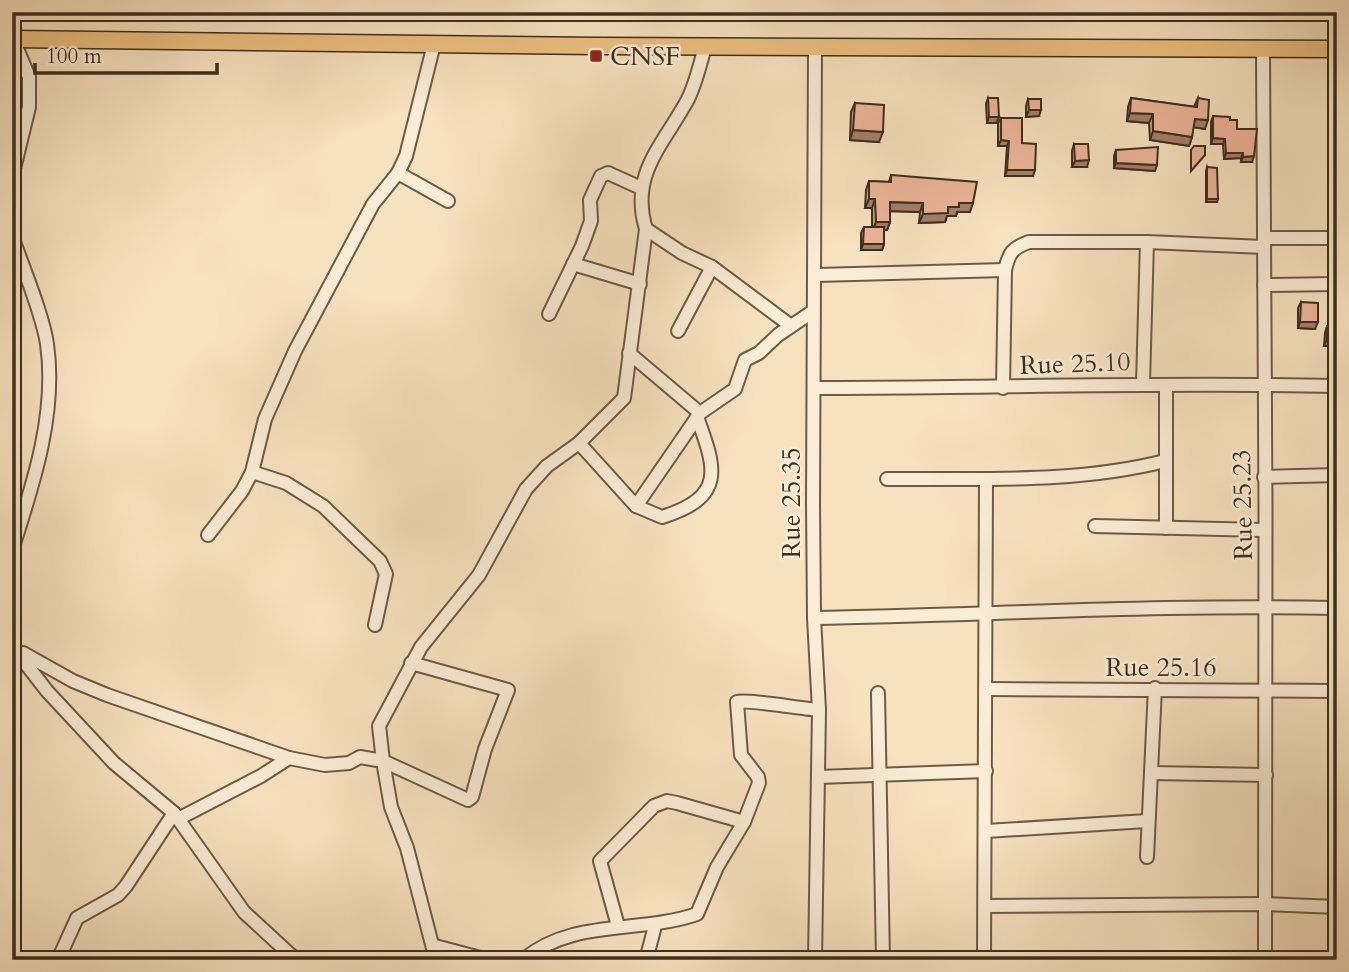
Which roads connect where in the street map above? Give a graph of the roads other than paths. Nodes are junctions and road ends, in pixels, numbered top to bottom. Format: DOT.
graph roads {
  1 [pos="13,39"];
  2 [pos="434,44"];
  3 [pos="816,46"];
  4 [pos="705,47"];
  5 [pos="1263,49"];
  6 [pos="1337,49"];
  7 [pos="398,173"];
  8 [pos="12,177"];
  9 [pos="641,188"];
  10 [pos="448,201"];
  11 [pos="646,229"];
  12 [pos="12,236"];
  13 [pos="1337,238"];
  14 [pos="1147,242"];
  15 [pos="1264,242"];
  16 [pos="16,259"];
  17 [pos="573,264"];
  18 [pos="712,267"];
  19 [pos="1004,270"];
  20 [pos="816,275"];
  21 [pos="639,284"];
  22 [pos="1337,284"];
  23 [pos="1264,285"];
  24 [pos="812,312"];
  25 [pos="550,314"];
  26 [pos="791,326"];
  27 [pos="678,331"];
  28 [pos="629,353"];
  29 [pos="1143,383"];
  30 [pos="1264,385"];
  31 [pos="1166,386"];
  32 [pos="1337,386"];
  33 [pos="815,387"];
  34 [pos="1003,388"];
  35 [pos="699,415"];
  36 [pos="579,443"];
  37 [pos="1165,461"];
  38 [pos="252,472"];
  39 [pos="1337,475"];
  40 [pos="1264,477"];
  41 [pos="887,479"];
  42 [pos="986,481"];
  43 [pos="636,506"];
  44 [pos="1095,526"];
  45 [pos="1166,528"];
  46 [pos="1263,530"];
  47 [pos="208,535"];
  48 [pos="12,550"];
  49 [pos="1268,606"];
  50 [pos="1337,608"];
  51 [pos="986,615"];
  52 [pos="814,618"];
  53 [pos="374,625"];
  54 [pos="15,648"];
  55 [pos="411,663"];
  56 [pos="1155,688"];
  57 [pos="986,689"];
  58 [pos="1268,691"];
  59 [pos="1337,691"];
  60 [pos="878,693"];
  61 [pos="819,710"];
  62 [pos="289,758"];
  63 [pos="383,761"];
  64 [pos="986,771"];
  65 [pos="1151,773"];
  66 [pos="1266,775"];
  67 [pos="878,776"];
  68 [pos="818,777"];
  69 [pos="176,816"];
  70 [pos="744,821"];
  71 [pos="1147,821"];
  72 [pos="986,831"];
  73 [pos="1147,857"];
  74 [pos="1265,904"];
  75 [pos="985,906"];
  76 [pos="1337,907"];
  77 [pos="618,926"];
  78 [pos="655,926"];
  79 [pos="435,946"];
  80 [pos="58,960"];
  81 [pos="296,960"];
  82 [pos="436,960"];
  83 [pos="488,960"];
  84 [pos="523,960"];
  85 [pos="646,960"];
  86 [pos="815,960"];
  87 [pos="883,960"];
  88 [pos="984,960"];
  89 [pos="1265,960"];
  1 -- 2 [label="main road"];
  1 -- 8 [label="street"];
  2 -- 4 [label="main road"];
  2 -- 7 [label="street"];
  3 -- 4 [label="main road"];
  3 -- 5 [label="main road"];
  3 -- 20 [label="street, Rue 25.35"];
  4 -- 9 [label="street"];
  5 -- 6 [label="main road"];
  5 -- 15 [label="street, Rue 25.23"];
  7 -- 10 [label="street"];
  7 -- 38 [label="street"];
  9 -- 11 [label="street"];
  9 -- 17 [label="street"];
  11 -- 18 [label="street"];
  11 -- 21 [label="street"];
  12 -- 16 [label="street"];
  13 -- 15 [label="street"];
  14 -- 15 [label="street"];
  14 -- 19 [label="street"];
  14 -- 29 [label="street"];
  15 -- 23 [label="street, Rue 25.23"];
  16 -- 48 [label="street"];
  17 -- 21 [label="street"];
  17 -- 25 [label="street"];
  18 -- 26 [label="street"];
  18 -- 27 [label="street"];
  19 -- 20 [label="street"];
  19 -- 34 [label="street"];
  20 -- 24 [label="street, Rue 25.35"];
  21 -- 28 [label="street"];
  22 -- 23 [label="street"];
  23 -- 30 [label="street, Rue 25.23"];
  24 -- 26 [label="street"];
  24 -- 33 [label="street, Rue 25.35"];
  26 -- 35 [label="street"];
  28 -- 35 [label="street"];
  28 -- 36 [label="street"];
  29 -- 31 [label="street, Rue 25.10"];
  29 -- 34 [label="street, Rue 25.10"];
  30 -- 31 [label="street, Rue 25.10"];
  30 -- 32 [label="street, Rue 25.10"];
  30 -- 40 [label="street, Rue 25.23"];
  31 -- 37 [label="street"];
  33 -- 34 [label="street, Rue 25.10"];
  33 -- 52 [label="street, Rue 25.35"];
  35 -- 43 [label="street"];
  35 -- 43 [label="street"];
  36 -- 43 [label="street"];
  36 -- 55 [label="street"];
  37 -- 42 [label="street"];
  37 -- 45 [label="street"];
  38 -- 47 [label="street"];
  38 -- 53 [label="street"];
  39 -- 40 [label="street"];
  40 -- 46 [label="street, Rue 25.23"];
  41 -- 42 [label="street"];
  42 -- 51 [label="street"];
  44 -- 45 [label="street"];
  45 -- 46 [label="street"];
  46 -- 49 [label="street, Rue 25.23"];
  49 -- 50 [label="street"];
  49 -- 51 [label="street"];
  49 -- 58 [label="street, Rue 25.23"];
  51 -- 52 [label="street"];
  51 -- 57 [label="street"];
  52 -- 61 [label="street, Rue 25.35"];
  54 -- 62 [label="street"];
  54 -- 69 [label="street"];
  55 -- 63 [label="street"];
  55 -- 63 [label="street"];
  56 -- 57 [label="street, Rue 25.16"];
  56 -- 58 [label="street, Rue 25.16"];
  56 -- 65 [label="street"];
  57 -- 64 [label="street"];
  58 -- 59 [label="street, Rue 25.16"];
  58 -- 66 [label="street, Rue 25.23"];
  60 -- 67 [label="street"];
  61 -- 68 [label="street, Rue 25.35"];
  61 -- 70 [label="street"];
  62 -- 63 [label="street"];
  62 -- 69 [label="street"];
  63 -- 79 [label="street"];
  64 -- 67 [label="street"];
  64 -- 72 [label="street"];
  65 -- 66 [label="street"];
  65 -- 71 [label="street"];
  66 -- 74 [label="street, Rue 25.23"];
  67 -- 68 [label="street"];
  67 -- 87 [label="street"];
  68 -- 86 [label="street, Rue 25.35"];
  69 -- 80 [label="street"];
  69 -- 81 [label="street"];
  70 -- 77 [label="street"];
  70 -- 78 [label="street"];
  71 -- 72 [label="street"];
  71 -- 73 [label="street"];
  72 -- 75 [label="street"];
  74 -- 75 [label="street"];
  74 -- 76 [label="street"];
  74 -- 89 [label="street, Rue 25.23"];
  75 -- 88 [label="street"];
  77 -- 78 [label="street"];
  77 -- 84 [label="street"];
  78 -- 85 [label="street"];
  79 -- 82 [label="street"];
  79 -- 83 [label="street"];
}
